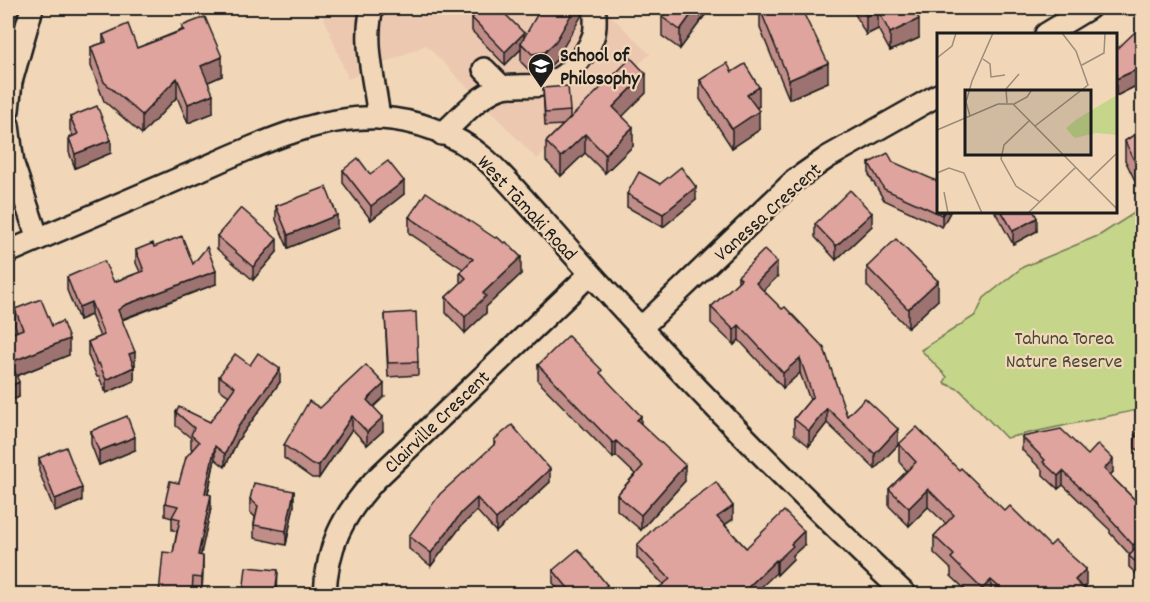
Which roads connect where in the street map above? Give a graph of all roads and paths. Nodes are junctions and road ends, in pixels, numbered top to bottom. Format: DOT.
graph roads {
  1 [pos="32,8"];
  2 [pos="372,8"];
  3 [pos="1089,8"];
  4 [pos="595,14"];
  5 [pos="1048,33"];
  6 [pos="484,69"];
  7 [pos="502,87"];
  8 [pos="937,96"];
  9 [pos="8,110"];
  10 [pos="379,118"];
  11 [pos="8,125"];
  12 [pos="442,134"];
  13 [pos="38,239"];
  14 [pos="8,252"];
  15 [pos="590,274"];
  16 [pos="641,328"];
  17 [pos="325,594"];
  18 [pos="905,594"];
  1 -- 9 [label="street"];
  2 -- 10 [label="street"];
  3 -- 5 [label="street"];
  4 -- 7 [label="street"];
  6 -- 7 [label="street"];
  7 -- 12 [label="street"];
  8 -- 16 [label="street, Vanessa Crescent"];
  10 -- 12 [label="street, West Tāmaki Road"];
  10 -- 13 [label="street, West Tāmaki Road"];
  11 -- 13 [label="street"];
  12 -- 15 [label="street, West Tāmaki Road"];
  13 -- 14 [label="street, West Tāmaki Road"];
  15 -- 16 [label="street, West Tāmaki Road"];
  15 -- 17 [label="street, Clairville Crescent"];
  16 -- 18 [label="street, West Tāmaki Road"];
}
